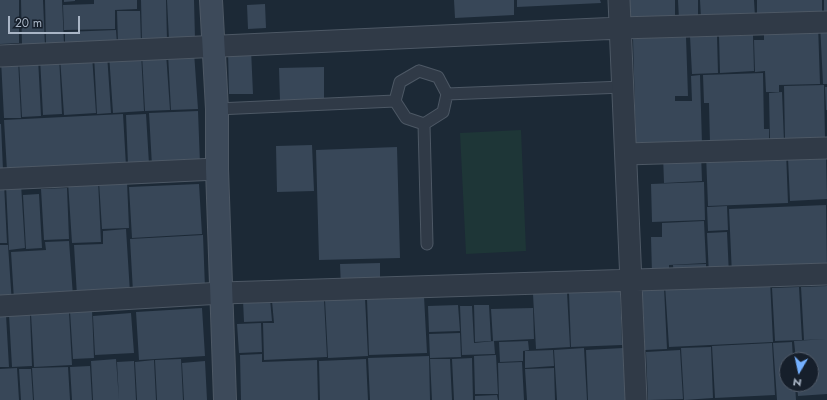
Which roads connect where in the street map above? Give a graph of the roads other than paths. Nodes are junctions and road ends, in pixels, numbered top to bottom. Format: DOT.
graph roads {
  1 [pos="212,0"];
  2 [pos="619,0"];
  3 [pos="827,22"];
  4 [pos="620,28"];
  5 [pos="213,46"];
  6 [pos="0,56"];
  7 [pos="623,87"];
  8 [pos="447,94"];
  9 [pos="396,101"];
  10 [pos="217,109"];
  11 [pos="424,124"];
  12 [pos="827,148"];
  13 [pos="626,154"];
  14 [pos="217,169"];
  15 [pos="0,179"];
  16 [pos="427,244"];
  17 [pos="827,274"];
  18 [pos="631,280"];
  19 [pos="222,292"];
  20 [pos="0,306"];
  21 [pos="226,400"];
  22 [pos="636,400"];
  1 -- 5 [label="street"];
  2 -- 4 [label="street"];
  3 -- 4 [label="street"];
  4 -- 5 [label="street"];
  4 -- 7 [label="street"];
  5 -- 6 [label="street"];
  5 -- 10 [label="street"];
  7 -- 8 [label="lane"];
  7 -- 13 [label="street"];
  8 -- 9 [label="lane"];
  8 -- 11 [label="lane"];
  9 -- 10 [label="lane"];
  9 -- 11 [label="lane"];
  10 -- 14 [label="street"];
  11 -- 16 [label="lane"];
  12 -- 13 [label="street"];
  13 -- 18 [label="street"];
  14 -- 15 [label="street"];
  14 -- 19 [label="street"];
  17 -- 18 [label="street"];
  18 -- 19 [label="street"];
  18 -- 22 [label="street"];
  19 -- 20 [label="street"];
  19 -- 21 [label="street"];
}
